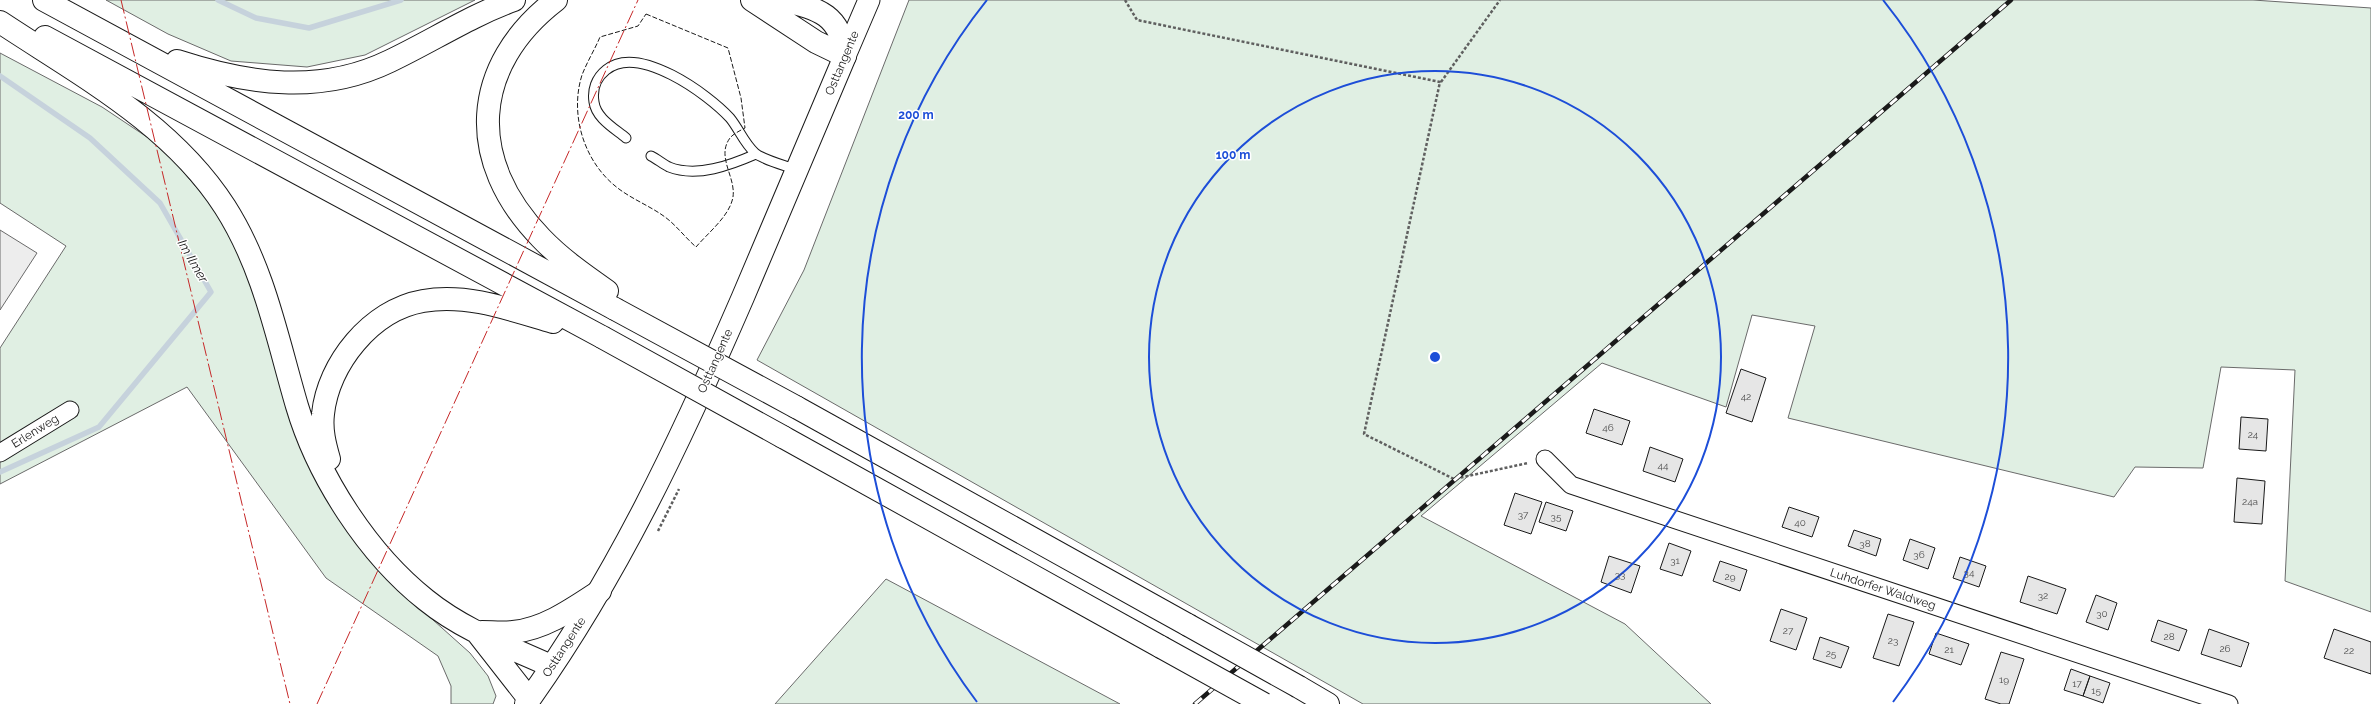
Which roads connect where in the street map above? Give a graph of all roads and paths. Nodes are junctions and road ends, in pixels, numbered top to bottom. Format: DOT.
graph roads {
  1 [pos="44,0"];
  2 [pos="514,0"];
  3 [pos="556,0"];
  4 [pos="752,0"];
  5 [pos="869,0"];
  6 [pos="1125,0"];
  7 [pos="1500,0"];
  8 [pos="792,1"];
  9 [pos="0,12"];
  10 [pos="0,22"];
  11 [pos="129,46"];
  12 [pos="845,56"];
  13 [pos="1440,82"];
  14 [pos="626,138"];
  15 [pos="756,154"];
  16 [pos="651,156"];
  17 [pos="797,170"];
  18 [pos="617,305"];
  19 [pos="602,338"];
  20 [pos="70,410"];
  21 [pos="0,453"];
  22 [pos="1545,459"];
  23 [pos="344,506"];
  24 [pos="600,591"];
  25 [pos="477,632"];
  26 [pos="551,666"];
  27 [pos="527,702"];
  28 [pos="1264,704"];
  29 [pos="1328,704"];
  30 [pos="2229,704"];
  1 -- 11 [label="main road"];
  2 -- 11 [label="main road"];
  3 -- 18 [label="main road"];
  4 -- 12 [label="main road"];
  5 -- 12 [label="street, Osttangente"];
  6 -- 13 [label="path"];
  7 -- 13 [label="path"];
  8 -- 12 [label="main road"];
  9 -- 19 [label="main road"];
  10 -- 23 [label="main road"];
  11 -- 18 [label="main road"];
  12 -- 17 [label="main road, Osttangente"];
  13 -- 22 [label="path"];
  14 -- 15 [label="lane"];
  15 -- 16 [label="lane"];
  15 -- 17 [label="lane"];
  17 -- 24 [label="main road, Osttangente"];
  18 -- 29 [label="main road, bridge"];
  19 -- 23 [label="main road"];
  19 -- 28 [label="main road, bridge"];
  20 -- 21 [label="street, Erlenweg"];
  22 -- 30 [label="street, Luhdorfer Waldweg"];
  23 -- 25 [label="main road"];
  24 -- 25 [label="main road"];
  24 -- 26 [label="main road, Osttangente"];
  25 -- 26 [label="main road"];
  25 -- 27 [label="main road"];
  26 -- 27 [label="main road, Osttangente"];
}
